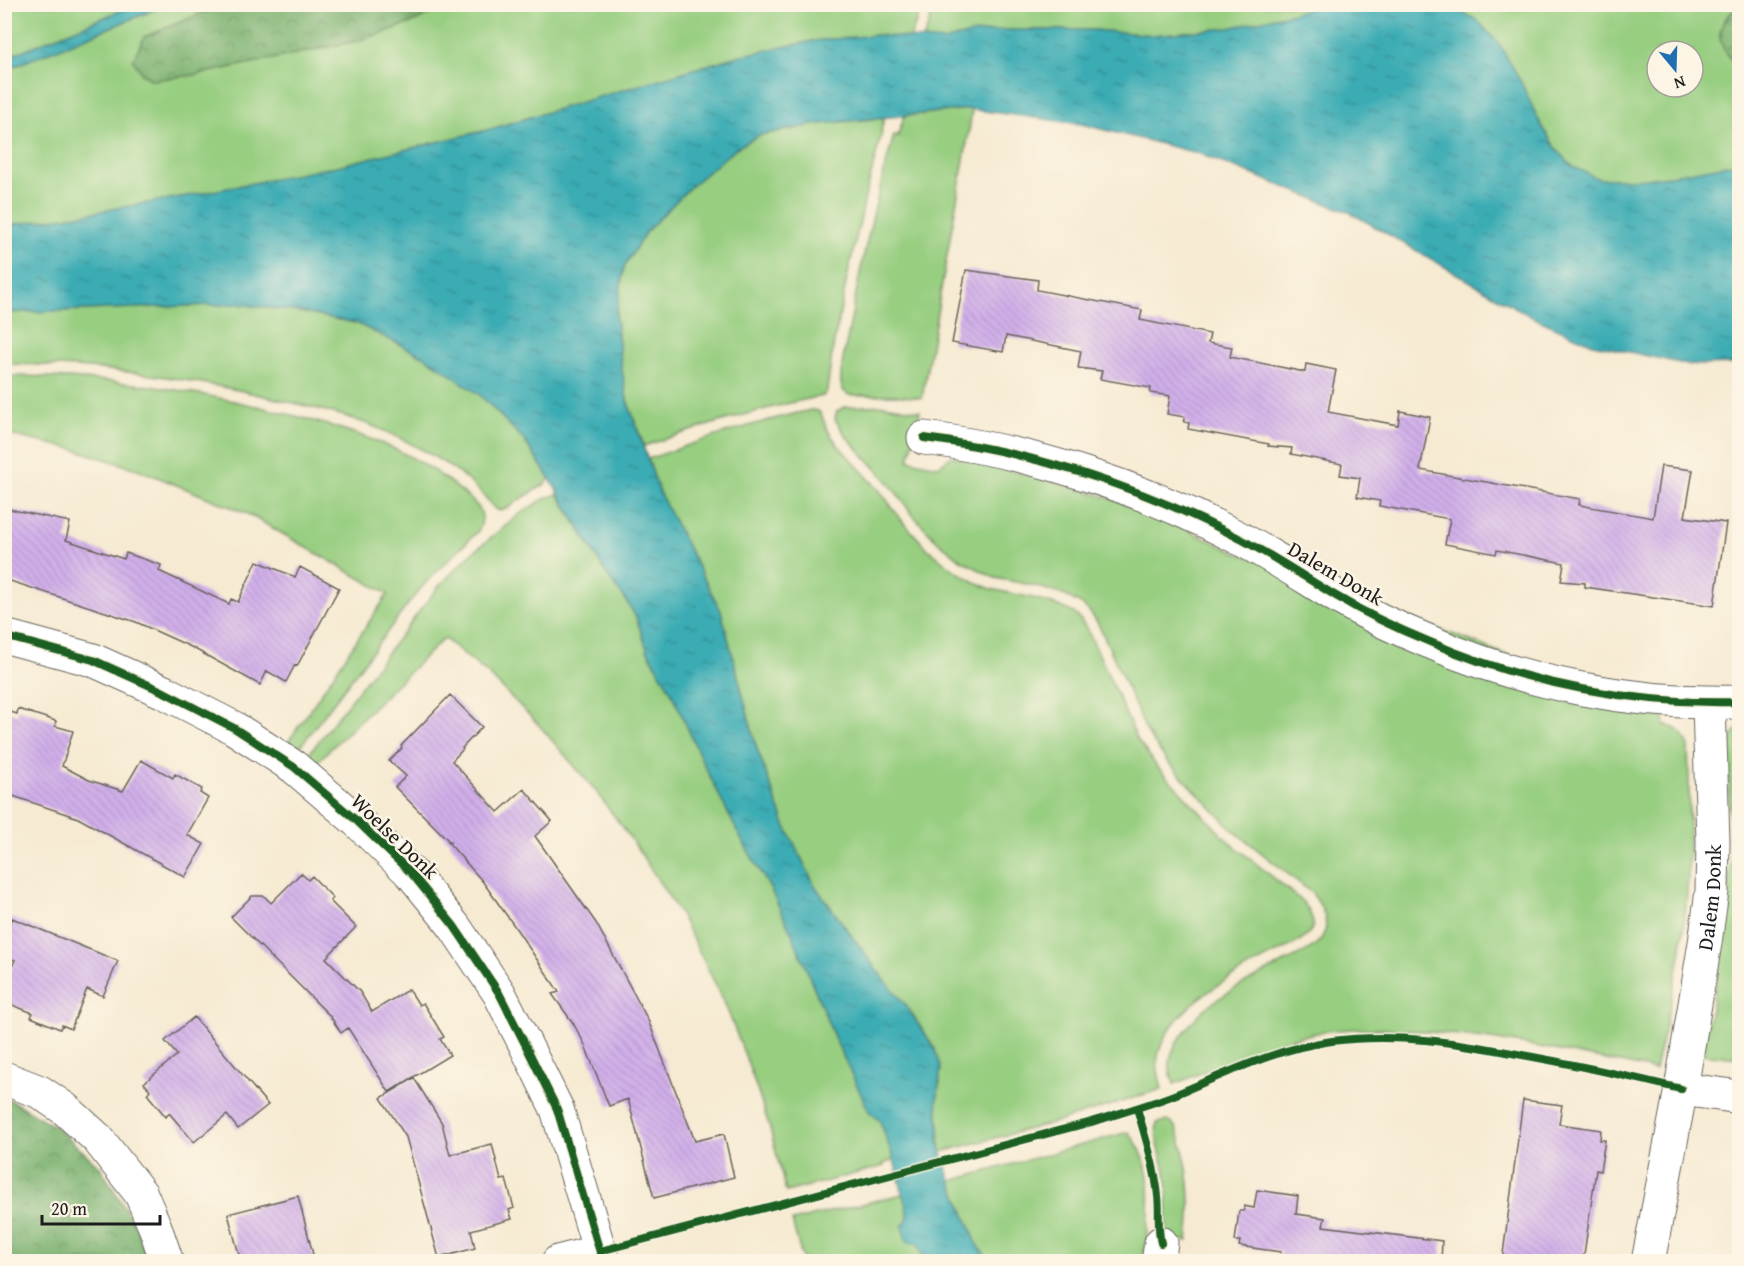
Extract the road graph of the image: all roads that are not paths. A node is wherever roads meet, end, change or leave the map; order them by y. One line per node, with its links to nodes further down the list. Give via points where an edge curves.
1 (924, 438): 3 (street, Dalem Donk, via 1011,453 1071,470 1180,510 1235,535 1384,622 1482,662 1527,676 1619,695)
2 (4, 636): 7 (street, Woelse Donk, via 93,660 234,728 294,766 412,874 454,926 499,993 525,1044 557,1109)
3 (1724, 703): 5 (street, Dalem Donk, via 1712,891)
4 (4, 1078): 8 (street, via 40,1092 98,1139 141,1194)
5 (1681, 1089): 6 (street); 10 (street, Dalem Donk)
6 (1740, 1097)
7 (602, 1256): 9 (street, Woelse Donk)
8 (167, 1262)
9 (558, 1262)
10 (1648, 1262)

